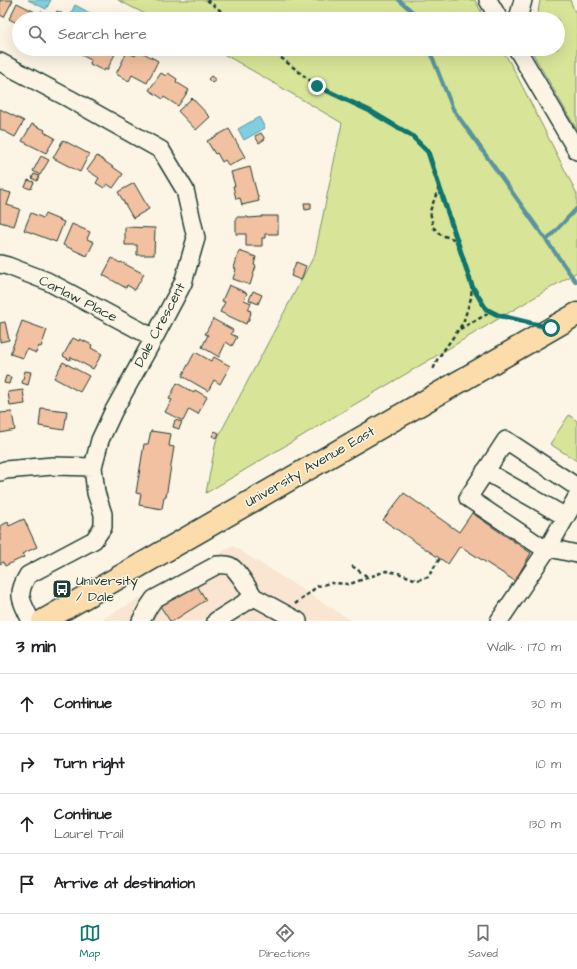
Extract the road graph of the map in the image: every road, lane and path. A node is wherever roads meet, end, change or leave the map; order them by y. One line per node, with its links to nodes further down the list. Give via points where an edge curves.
1 (207, 0): 4 (path)
2 (488, 0): 5 (street)
3 (523, 0): 6 (street)
4 (222, 12)
5 (495, 12)
6 (520, 12)
7 (279, 56): 11 (path, via 317,86 370,111 412,136 428,152)
8 (521, 56): 10 (street)
9 (0, 62): 19 (street, Dale Crescent, via 161,150 185,190 196,238 183,282)
10 (577, 151)
11 (440, 187): 12 (path); 12 (path, via 430,211 433,227 441,235)
12 (457, 240): 14 (path)
13 (0, 264): 19 (street, Carlaw Place, via 47,281)
14 (472, 286): 15 (path, via 486,309); 18 (path, via 463,323)
15 (491, 312): 17 (path); 18 (path)
16 (577, 314): 17 (main road, University Avenue East)
17 (551, 328): 35 (main road, University Avenue East)
18 (458, 329): 20 (path)
19 (154, 338): 21 (street, Dale Crescent, via 112,412 100,440)
20 (433, 370)
21 (93, 467): 23 (street, via 53,466); 34 (street, Dale Crescent, via 96,493 103,514 103,527 94,540 28,575 22,585 20,596)
22 (485, 471): 24 (street, via 506,440); 26 (street); 27 (street, via 468,498 540,546)
23 (0, 472)
24 (577, 487)
25 (577, 497): 26 (street)
26 (566, 517): 27 (street)
27 (548, 548): 28 (street); 38 (street)
28 (577, 554)
29 (440, 558): 31 (path, via 428,577 417,580 386,571)
30 (352, 566): 31 (path)
31 (368, 577): 33 (path, via 350,584 330,583 318,586)
32 (254, 597): 33 (street); 36 (street, via 231,566 217,565 154,599); 37 (street)
33 (291, 617)
34 (31, 621)
35 (43, 621)
36 (141, 621)
37 (216, 621)
38 (499, 621)

